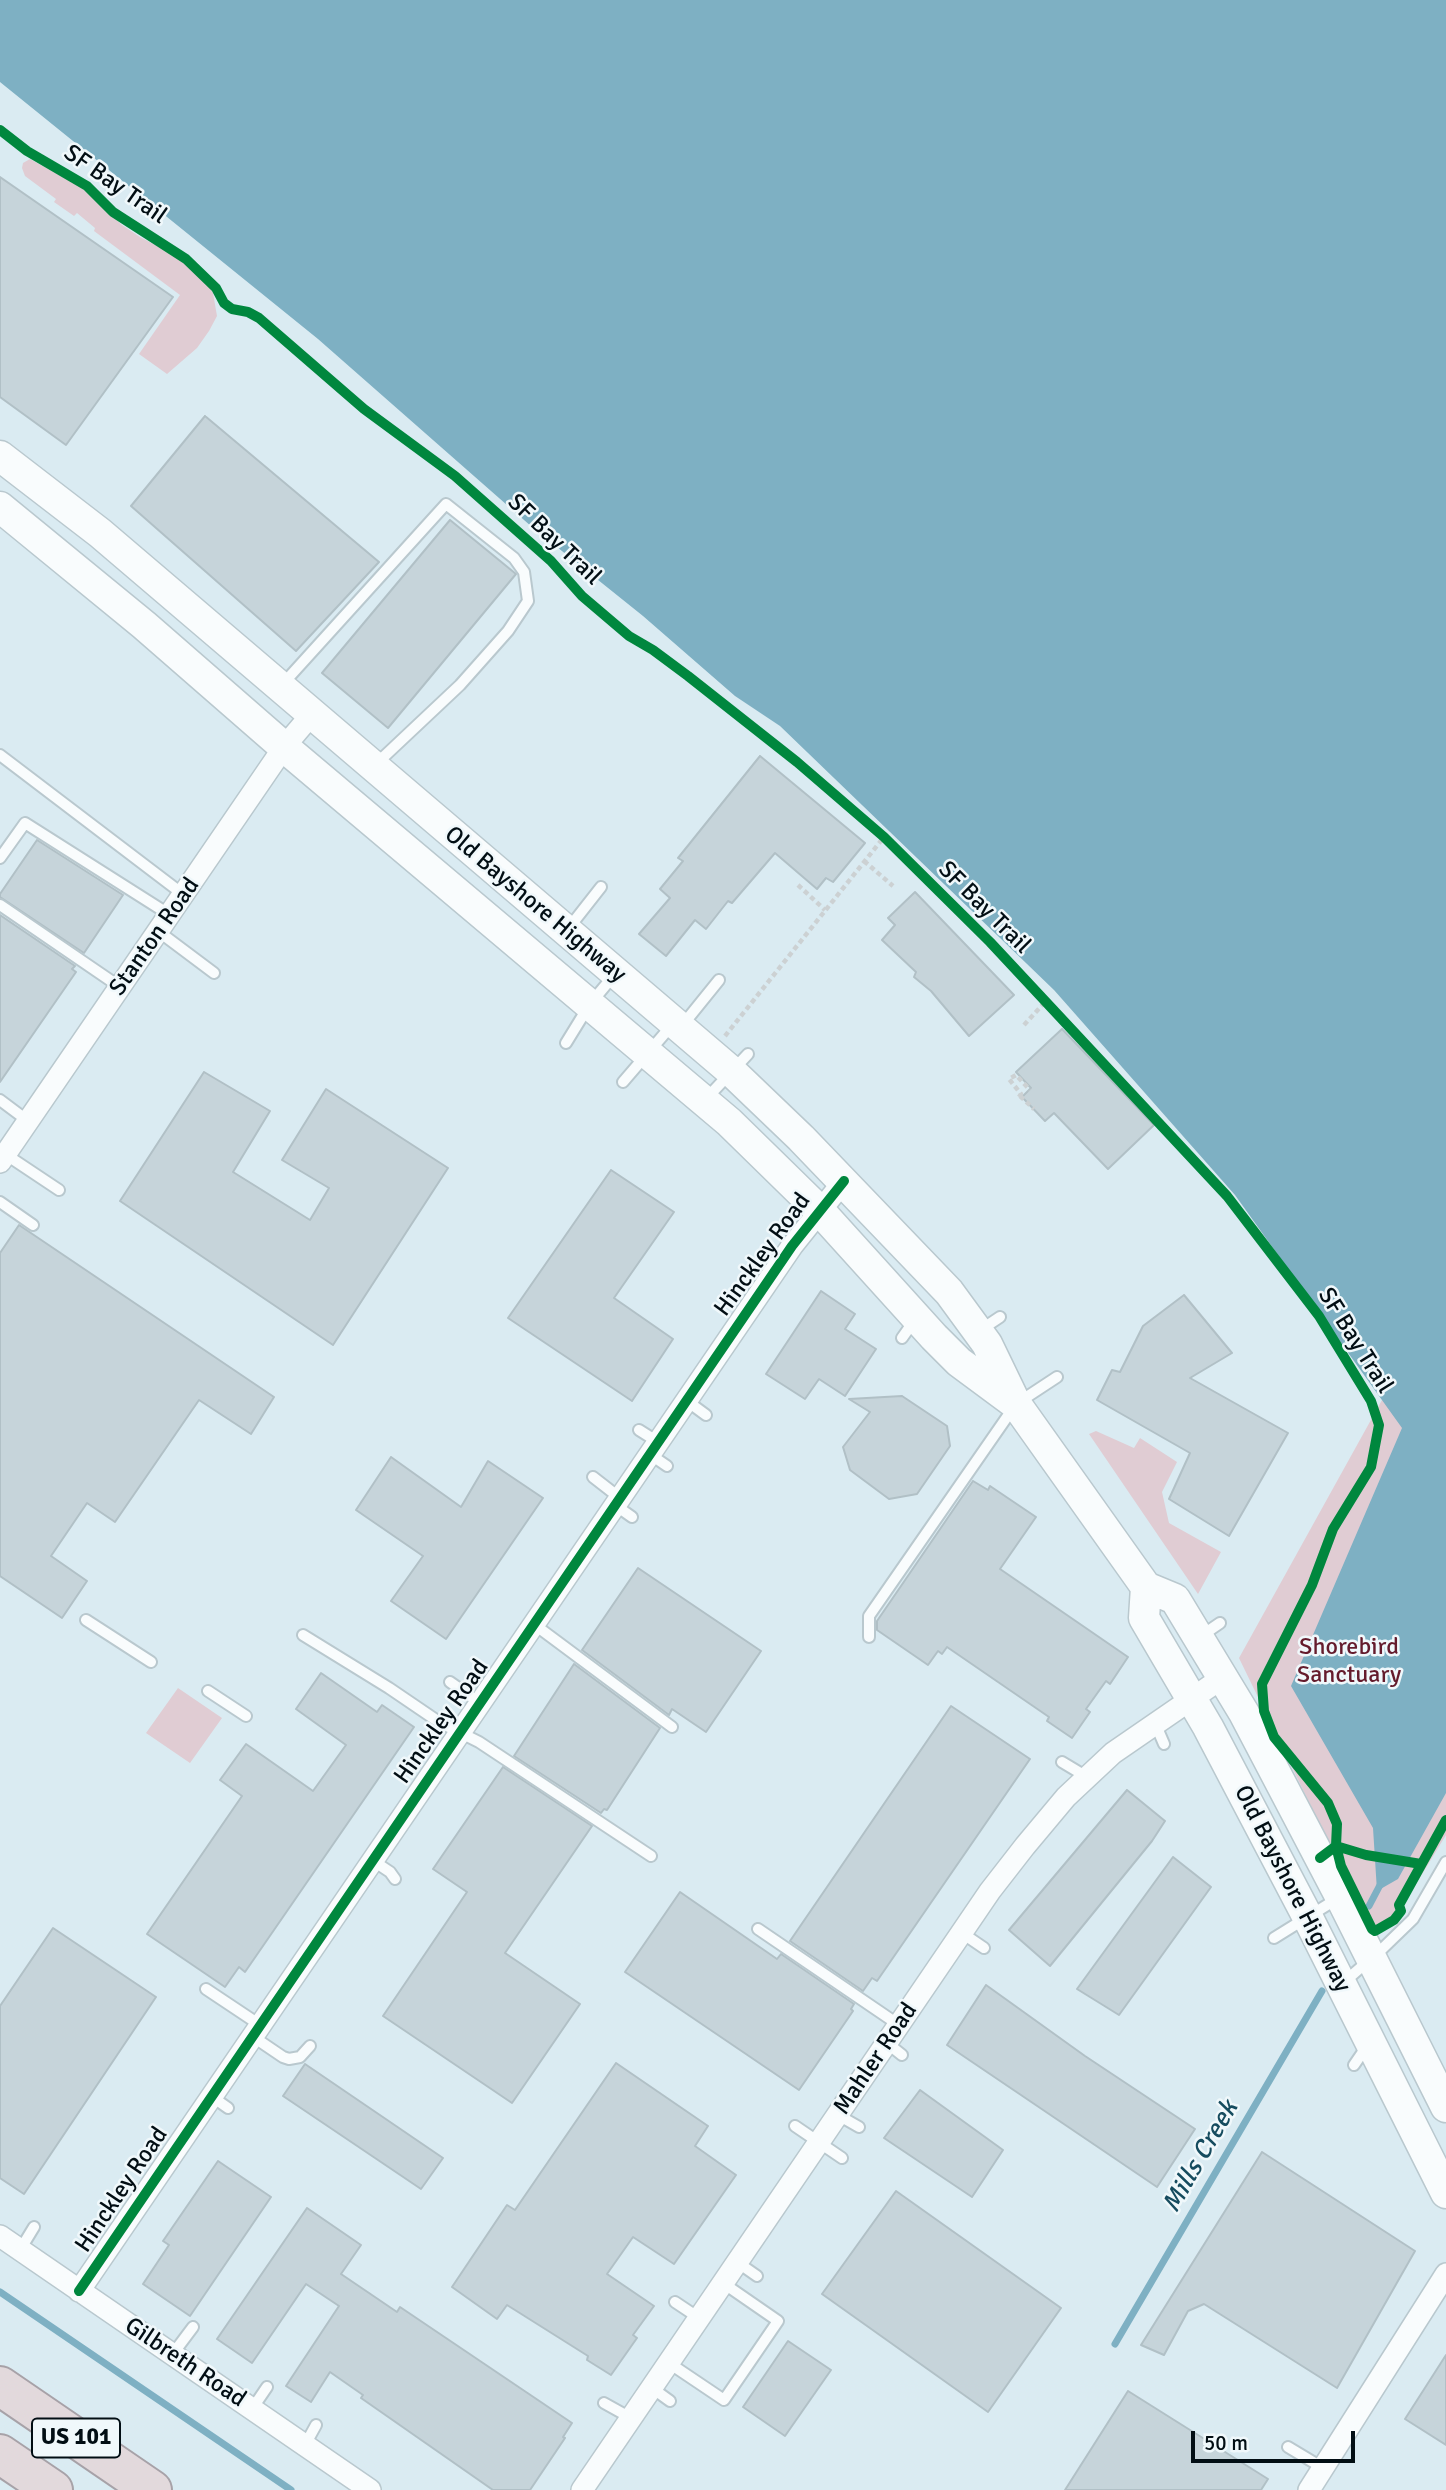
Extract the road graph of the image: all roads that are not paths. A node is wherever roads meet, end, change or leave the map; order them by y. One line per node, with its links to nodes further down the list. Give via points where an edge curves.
1 (0, 456): 3 (main road, Old Bayshore Highway, via 100,533)
2 (0, 508): 5 (main road, Old Bayshore Highway)
3 (280, 687): 4 (main road, Old Bayshore Highway); 7 (lane, via 446,504 514,558 524,572 528,601 508,631 460,685)
4 (312, 714): 5 (street, Stanton Road); 7 (main road, Old Bayshore Highway)
5 (284, 747): 10 (street, Stanton Road); 18 (main road, Old Bayshore Highway)
6 (0, 755): 10 (lane)
7 (373, 766): 13 (main road, Old Bayshore Highway)
8 (0, 858): 12 (lane, via 25,823)
9 (601, 887): 13 (lane)
10 (185, 895): 12 (street, Stanton Road)
11 (0, 905): 17 (lane)
12 (164, 923): 15 (lane); 17 (street, Stanton Road)
13 (567, 931): 14 (main road, Old Bayshore Highway)
14 (616, 972): 18 (lane); 19 (main road, Old Bayshore Highway)
15 (214, 973)
16 (719, 980): 19 (lane)
17 (120, 987): 26 (street, Stanton Road)
18 (590, 1003): 20 (lane); 21 (main road, Old Bayshore Highway)
19 (677, 1025): 21 (lane); 22 (main road, Old Bayshore Highway)
20 (566, 1043)
21 (647, 1052): 23 (lane); 25 (main road, Old Bayshore Highway)
22 (730, 1059): 25 (lane); 28 (main road, Old Bayshore Highway, via 792,1120)
23 (623, 1082)
24 (0, 1100): 26 (lane)
25 (704, 1101): 31 (main road, Old Bayshore Highway)
26 (29, 1121): 27 (street, Stanton Road)
27 (3, 1158): 29 (lane)
28 (844, 1181): 31 (street, Hinckley Road); 35 (main road, Old Bayshore Highway, via 989,1324 987,1344)
29 (59, 1190)
30 (0, 1202): 32 (lane)
31 (820, 1211): 34 (street, Hinckley Road); 35 (main road, Old Bayshore Highway, via 909,1328)
32 (33, 1225)
33 (1057, 1377): 35 (lane)
34 (687, 1401): 36 (lane); 38 (street, Hinckley Road)
35 (1016, 1404): 41 (main road, Old Bayshore Highway); 45 (lane, via 869,1616)
36 (706, 1415)
37 (639, 1430): 38 (lane)
38 (659, 1454): 40 (street, Hinckley Road)
39 (593, 1477): 40 (lane)
40 (623, 1507): 43 (street, Hinckley Road)
41 (1146, 1587): 47 (main road, Old Bayshore Highway, via 1175,1599 1209,1630); 50 (main road, Old Bayshore Highway, via 1144,1618)
42 (86, 1620): 46 (lane)
43 (535, 1625): 51 (street, Hinckley Road); 54 (lane)
44 (303, 1635): 55 (lane)
45 (869, 1637)
46 (150, 1662)
47 (1222, 1678): 50 (street, Mahler Road); 63 (main road, Old Bayshore Highway)
48 (450, 1682): 51 (lane)
49 (208, 1691): 52 (lane)
50 (1191, 1699): 53 (street, Mahler Road); 64 (main road, Old Bayshore Highway)
51 (480, 1703): 55 (street, Hinckley Road)
52 (246, 1716)
53 (1155, 1723): 56 (lane); 58 (street, Mahler Road)
54 (673, 1727)
55 (458, 1733): 59 (lane, via 479,1742); 60 (street, Hinckley Road)
56 (1164, 1745)
57 (1062, 1762): 58 (lane)
58 (1087, 1777): 66 (street, Mahler Road, via 1025,1846)
59 (651, 1856)
60 (372, 1860): 62 (lane); 73 (street, Hinckley Road)
61 (1446, 1862): 69 (lane, via 1413,1919)
62 (395, 1879)
63 (1340, 1896): 64 (lane); 69 (main road, Old Bayshore Highway)
64 (1308, 1918): 67 (lane); 70 (main road, Old Bayshore Highway)
65 (758, 1928): 72 (lane)
66 (962, 1933): 68 (lane); 72 (street, Mahler Road)
67 (1274, 1938)
68 (984, 1948)
69 (1371, 1958): 70 (lane); 77 (main road, Old Bayshore Highway)
70 (1341, 1985): 74 (main road, Old Bayshore Highway)
71 (206, 1989): 73 (lane)
72 (899, 2025): 78 (street, Mahler Road, via 894,2049)
73 (256, 2031): 75 (lane, via 289,2059 300,2057); 91 (street, Hinckley Road, via 219,2102)
74 (1370, 2040): 76 (lane); 83 (main road, Old Bayshore Highway)
75 (310, 2046)
76 (1354, 2065)
77 (1446, 2107)
78 (838, 2115): 80 (lane); 81 (street, Mahler Road)
79 (795, 2126): 81 (lane)
80 (859, 2127)
81 (819, 2143): 82 (lane); 87 (street, Mahler Road)
82 (842, 2158)
83 (1442, 2175)
84 (34, 2227): 86 (lane)
85 (0, 2236): 86 (street, Gilbreth Road)
86 (20, 2250): 91 (street, Gilbreth Road)
87 (737, 2262): 89 (lane); 90 (street, Mahler Road)
88 (1446, 2274): 108 (street)
89 (757, 2276)
90 (723, 2283): 93 (street, Mahler Road); 96 (lane, via 778,2321 724,2400)
91 (79, 2291): 95 (street, Gilbreth Road)
92 (675, 2302): 93 (lane)
93 (699, 2319): 96 (street, Mahler Road)
94 (193, 2327): 95 (lane)
95 (172, 2355): 102 (street, Gilbreth Road)
96 (669, 2362): 99 (street, Mahler Road)
97 (0, 2386): 110 (highway, US 101)
98 (267, 2387): 102 (lane)
99 (652, 2388): 100 (lane); 103 (street, Mahler Road)
100 (670, 2401)
101 (604, 2403): 103 (lane)
102 (252, 2409): 105 (street, Gilbreth Road)
103 (631, 2418): 112 (street, Mahler Road)
104 (316, 2425): 105 (lane)
105 (304, 2445): 111 (street, Gilbreth Road)
106 (1289, 2447): 108 (lane)
107 (0, 2454): 109 (highway, US 101)
108 (1323, 2468): 113 (street)
109 (53, 2490)
110 (152, 2490)
111 (370, 2490)
112 (582, 2490)
113 (1309, 2490)

